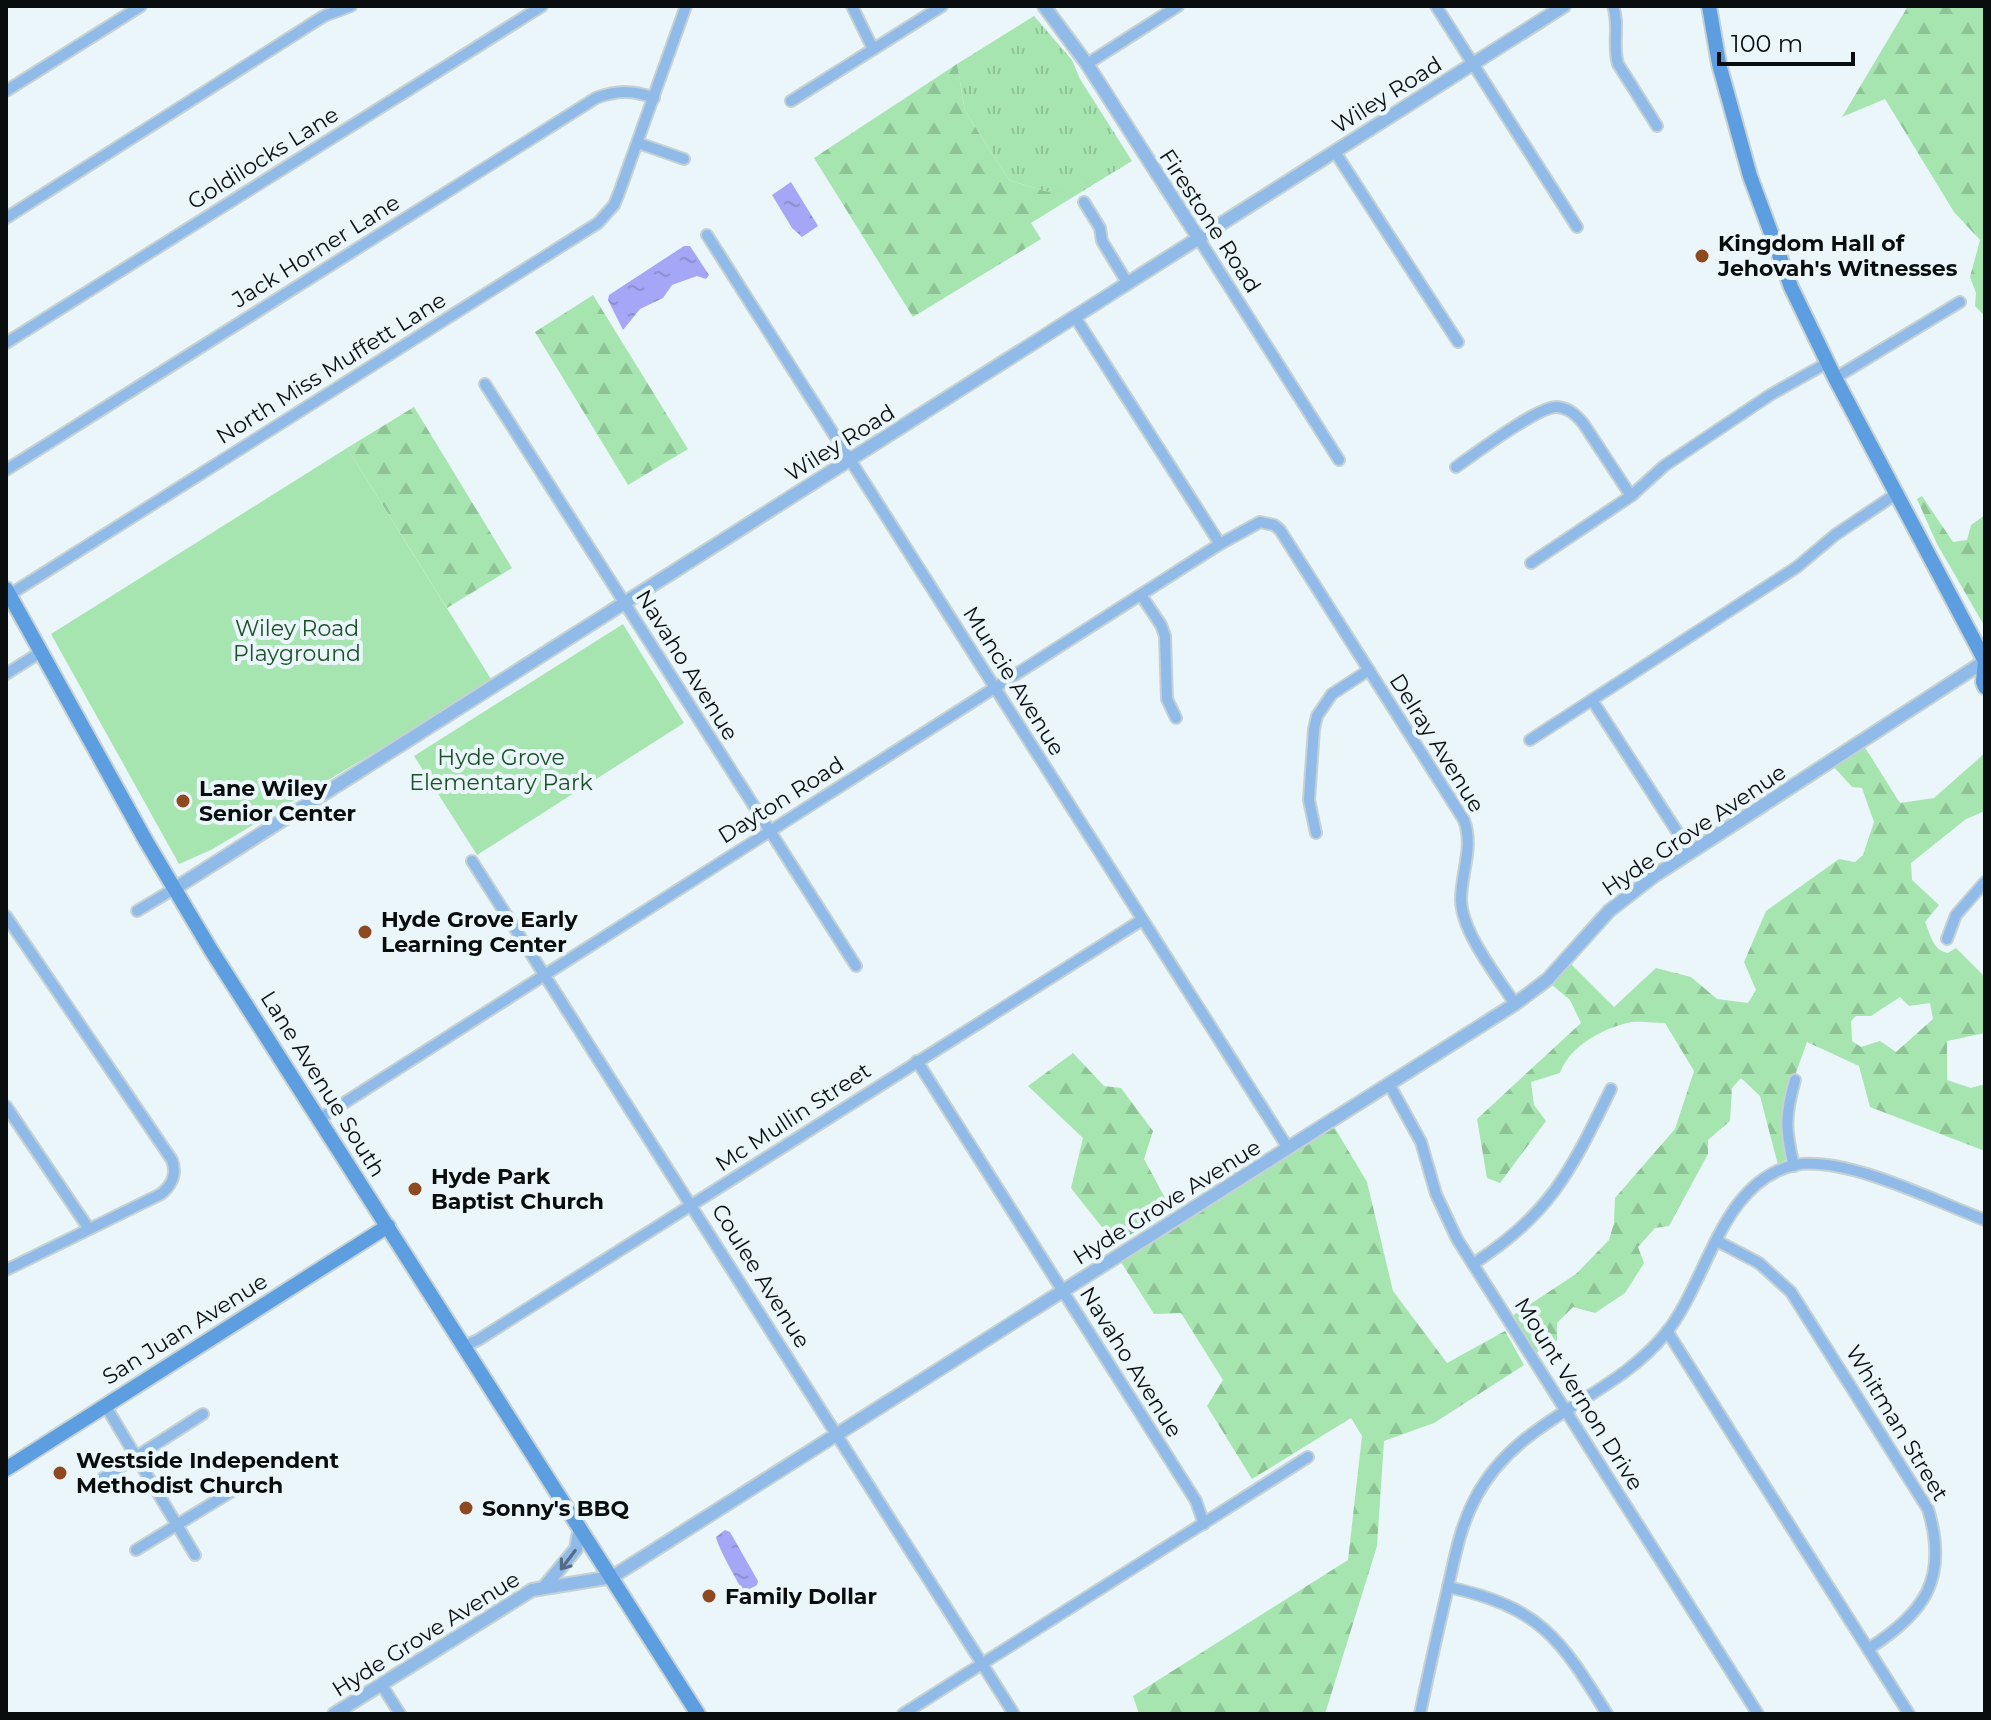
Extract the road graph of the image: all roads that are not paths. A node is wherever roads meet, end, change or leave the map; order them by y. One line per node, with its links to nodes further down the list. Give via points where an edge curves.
1 (141, 6): 18 (street)
2 (314, 6): 14 (street)
3 (351, 6): 14 (street)
4 (542, 6): 34 (street, Goldilocks Lane)
5 (686, 6): 19 (street, North Miss Muffett Lane)
6 (852, 6): 15 (street)
7 (942, 6): 15 (street)
8 (1044, 6): 16 (street, Firestone Road)
9 (1178, 6): 16 (street)
10 (1436, 6): 17 (street)
11 (1564, 6): 17 (street, Wiley Road)
12 (1613, 6): 21 (street, via 1618,64)
13 (1709, 6): 35 (main road, via 1750,176 1791,287)
14 (324, 16): 26 (street)
15 (873, 49): 20 (street)
16 (1087, 64): 29 (street, Firestone Road)
17 (1473, 64): 23 (street, Wiley Road); 27 (street)
18 (6, 91)
19 (654, 98): 22 (street, North Miss Muffett Lane); 41 (street, Jack Horner Lane, via 622,91 596,98)
20 (791, 101)
21 (1657, 126)
22 (638, 143): 24 (street); 47 (street, North Miss Muffett Lane, via 614,205 598,223)
23 (1335, 152): 29 (street, Wiley Road); 33 (street)
24 (684, 159)
25 (1084, 202): 30 (street)
26 (6, 218)
27 (1577, 227)
28 (707, 235): 38 (street, Muncie Avenue)
29 (1199, 239): 30 (street, Wiley Road); 39 (street, Firestone Road)
30 (1128, 284): 32 (street, Wiley Road)
31 (1960, 302): 36 (street)
32 (1075, 317): 38 (street, Wiley Road); 45 (street)
33 (1458, 342)
34 (6, 343)
35 (1827, 363): 36 (main road); 43 (street, via 1664,466)
36 (1835, 378): 42 (main road)
37 (485, 384): 49 (street, Navaho Avenue)
38 (850, 460): 49 (street, Wiley Road); 55 (street, Muncie Avenue)
39 (1339, 460)
40 (1456, 467): 43 (street, via 1540,411 1558,407 1583,423)
41 (6, 470)
42 (1896, 494): 51 (main road); 56 (street, via 1797,567)
43 (1631, 496): 46 (street)
44 (1267, 523): 45 (street, Dayton Road); 52 (street, Delray Avenue, via 1280,530)
45 (1220, 544): 48 (street, Dayton Road)
46 (1531, 563)
47 (8, 592): 50 (main road, Lane Avenue South)
48 (1141, 595): 55 (street, Dayton Road); 57 (street, via 1165,636 1167,699)
49 (625, 604): 59 (street, Navaho Avenue); 64 (street, Wiley Road)
50 (41, 652): 53 (street); 64 (main road, Lane Avenue South)
51 (1985, 661): 54 (main road); 61 (street, Hyde Grove Avenue)
52 (1369, 670): 60 (street, via 1332,694 1317,716 1309,800); 72 (street, Delray Avenue, via 1464,820 1469,840 1461,899 1466,922)
53 (6, 674)
54 (1985, 687)
55 (995, 688): 59 (street, Dayton Road); 68 (street, Muncie Avenue)
56 (1592, 700): 58 (street); 61 (street)
57 (1176, 718)
58 (1530, 740)
59 (769, 832): 70 (street, Navaho Avenue); 71 (street, Dayton Road)
60 (1316, 833)
61 (1691, 853): 72 (street, Hyde Grove Avenue, via 1609,911 1555,972)
62 (472, 861): 71 (street, Coulee Avenue)
63 (1985, 882): 65 (street)
64 (174, 889): 66 (street, Wiley Road); 78 (main road, Lane Avenue South)
65 (1980, 892): 69 (street, via 1956,915)
66 (137, 911)
67 (6, 916): 84 (street, via 172,1160 170,1187)
68 (1142, 920): 73 (street, Mc Mullin Street); 79 (street, Muncie Avenue)
69 (1947, 939)
70 (856, 966)
71 (545, 975): 78 (street, Dayton Road); 81 (street, Coulee Avenue)
72 (1515, 1004): 75 (street, Hyde Grove Avenue)
73 (917, 1061): 81 (street, Mc Mullin Street); 88 (street, Navaho Avenue)
74 (1795, 1080): 80 (street, via 1785,1131)
75 (1389, 1084): 79 (street, Hyde Grove Avenue); 86 (street, Mount Vernon Drive, via 1421,1142 1447,1220)
76 (1611, 1089): 86 (street, via 1551,1198 1514,1236)
77 (6, 1106): 84 (street)
78 (319, 1119): 83 (main road, Lane Avenue South)
79 (1288, 1148): 88 (street, Hyde Grove Avenue)
80 (1794, 1166): 82 (street, via 1844,1167); 85 (street, via 1764,1179 1741,1199)
81 (692, 1205): 90 (street, Mc Mullin Street); 94 (street, Coulee Avenue)
82 (1985, 1220)
83 (388, 1226): 90 (main road, Lane Avenue South); 91 (main road, San Juan Avenue)
84 (89, 1229): 87 (street)
85 (1717, 1241): 89 (street); 108 (street, Whitman Street, via 1759,1263 1791,1292 1928,1509 1935,1558 1927,1591 1906,1622)
86 (1473, 1264): 92 (street, Mount Vernon Drive)
87 (6, 1270)
88 (1063, 1291): 94 (street, Hyde Grove Avenue); 100 (street, Navaho Avenue, via 1196,1501)
89 (1667, 1331): 92 (street, via 1619,1376); 108 (street)
90 (464, 1346): 102 (main road, Lane Avenue South)
91 (105, 1405): 96 (street); 97 (main road, San Juan Avenue)
92 (1565, 1410): 107 (street, via 1519,1442 1487,1479 1461,1530); 118 (street, Mount Vernon Drive)
93 (203, 1414): 96 (street)
94 (837, 1434): 105 (street, Hyde Grove Avenue); 109 (street, Coulee Avenue)
95 (1308, 1457): 100 (street)
96 (136, 1458): 98 (street); 101 (street)
97 (6, 1469)
98 (103, 1478)
99 (242, 1485): 101 (street)
100 (1204, 1524): 109 (street)
101 (177, 1525): 103 (street); 104 (street)
102 (580, 1527): 105 (main road, Lane Avenue South); 106 (street, one-way to 106, via 576,1549)
103 (136, 1550)
104 (195, 1555)
105 (612, 1577): 106 (street, Hyde Grove Avenue); 113 (main road, Lane Avenue South)
106 (545, 1586): 110 (street, Hyde Grove Avenue)
107 (1448, 1587): 116 (street); 117 (street, via 1499,1601 1540,1625 1567,1651)
108 (1868, 1649): 119 (street)
109 (982, 1665): 114 (street); 115 (street, Coulee Avenue)
110 (381, 1684): 111 (street, Hyde Grove Avenue); 112 (street)
111 (334, 1714)
112 (400, 1714)
113 (698, 1714)
114 (903, 1714)
115 (1014, 1714)
116 (1420, 1714)
117 (1607, 1714)
118 (1758, 1714)
119 (1909, 1714)

